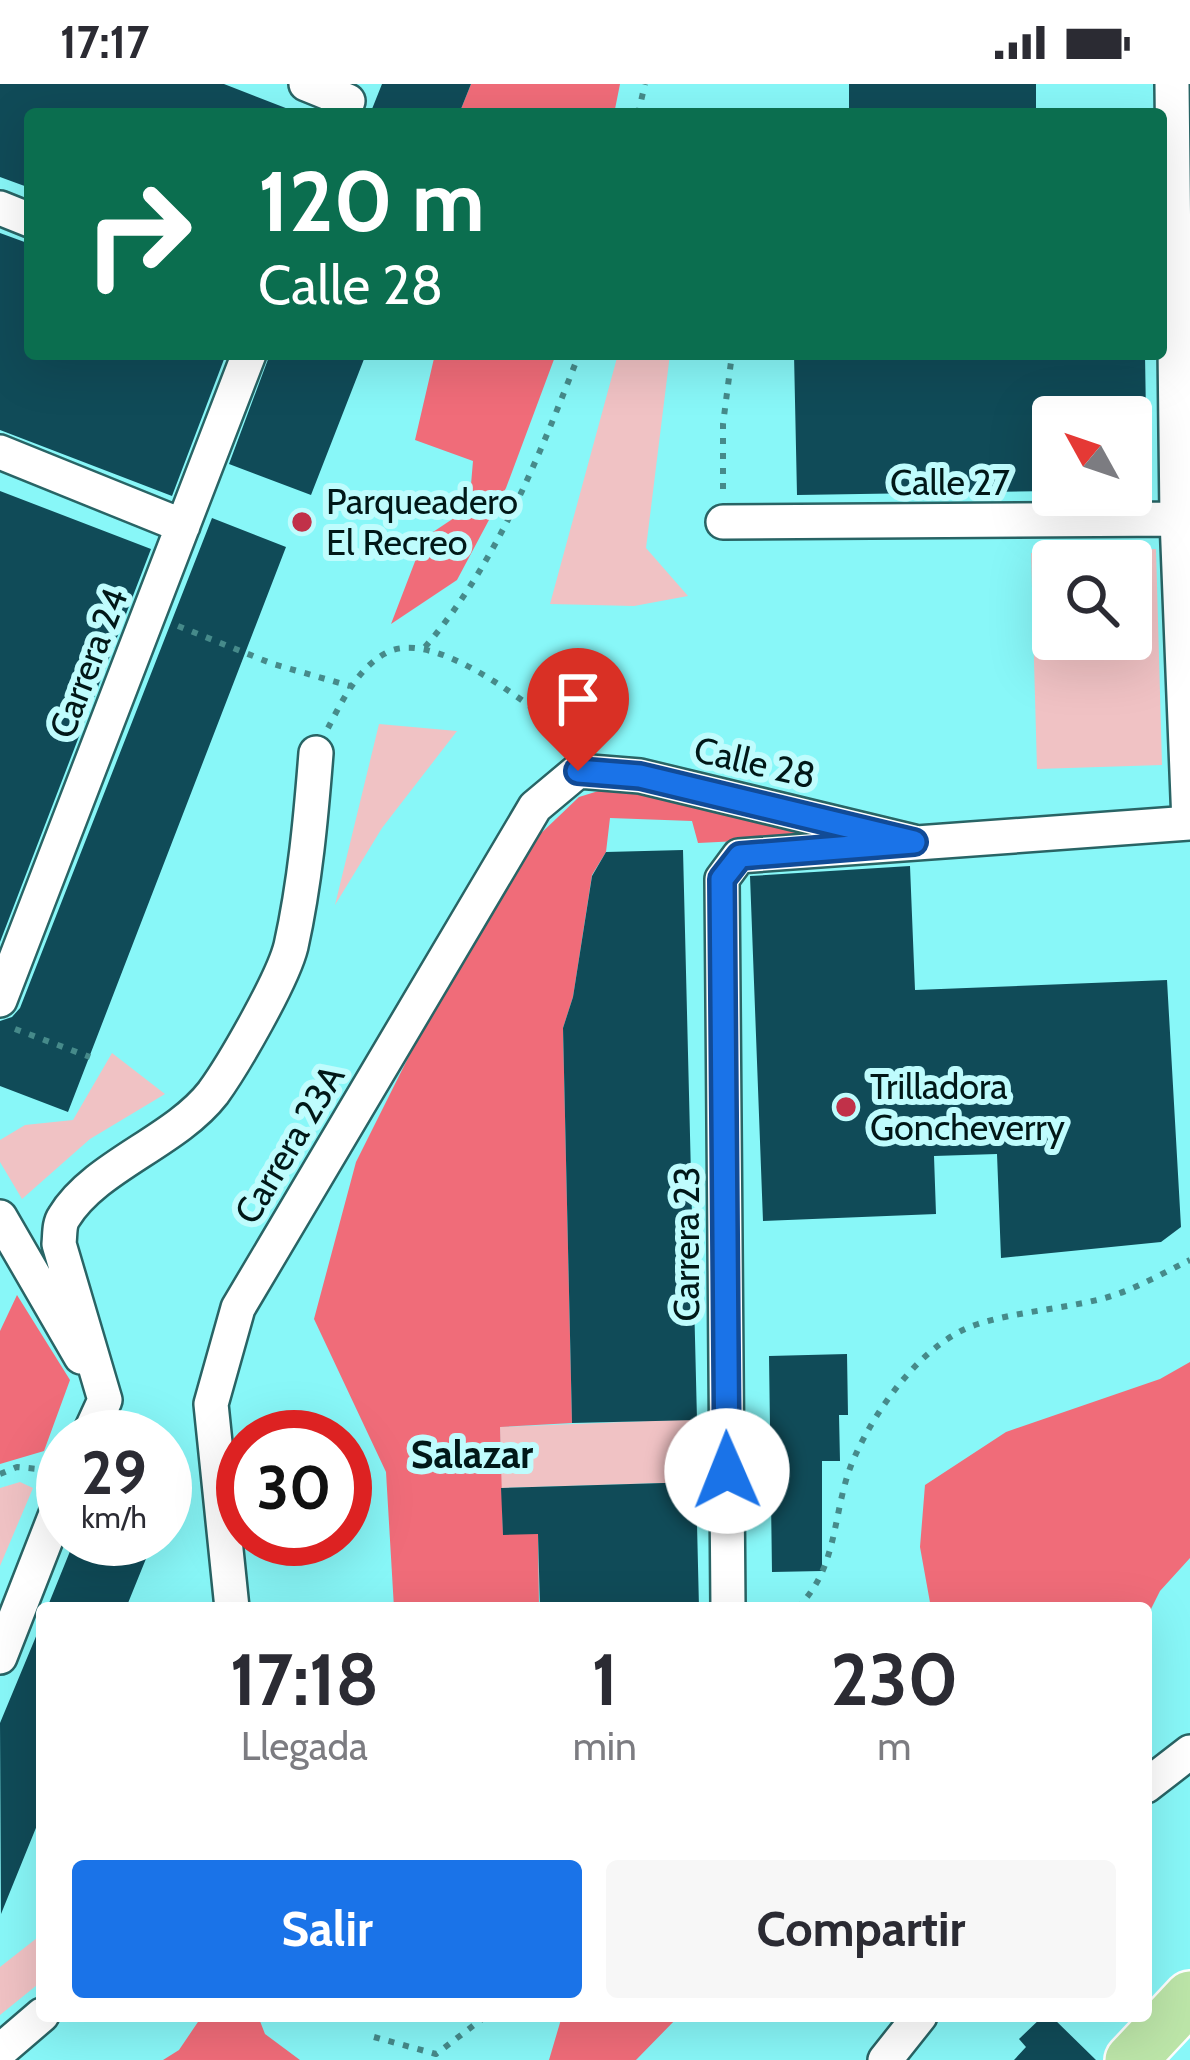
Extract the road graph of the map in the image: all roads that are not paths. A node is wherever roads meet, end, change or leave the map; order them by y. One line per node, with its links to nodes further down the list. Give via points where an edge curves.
1 (306, 84): 3 (street)
2 (1172, 84): 6 (street)
3 (348, 100)
4 (247, 360): 8 (street, Carrera 24)
5 (0, 452): 8 (street)
6 (1177, 519): 7 (street, Calle 27); 11 (street)
7 (723, 522)
8 (183, 526): 14 (street, Carrera 24)
9 (316, 753): 16 (street, via 290,951 247,1035 212,1095 91,1187 62,1220 59,1244)
10 (578, 771): 12 (street, Calle 28, via 640,776); 19 (street, Carrera 23A, via 535,807 238,1308 211,1404)
11 (1190, 823): 12 (street, Calle 28)
12 (914, 842): 13 (street, Calle 28, via 740,856)
13 (722, 879): 20 (street, Carrera 23)
14 (0, 1000)
15 (0, 1217): 16 (street)
16 (105, 1400): 17 (street)
17 (100, 1410)
18 (36, 1565): 21 (street)
19 (231, 1602)
20 (728, 1602)
21 (0, 1657)
22 (1190, 1752): 23 (street)
23 (1152, 1781)
24 (1190, 1997): 29 (main road)
25 (36, 2020): 27 (street)
26 (915, 2022): 28 (street)
27 (0, 2051)
28 (885, 2060)
29 (1131, 2060)

